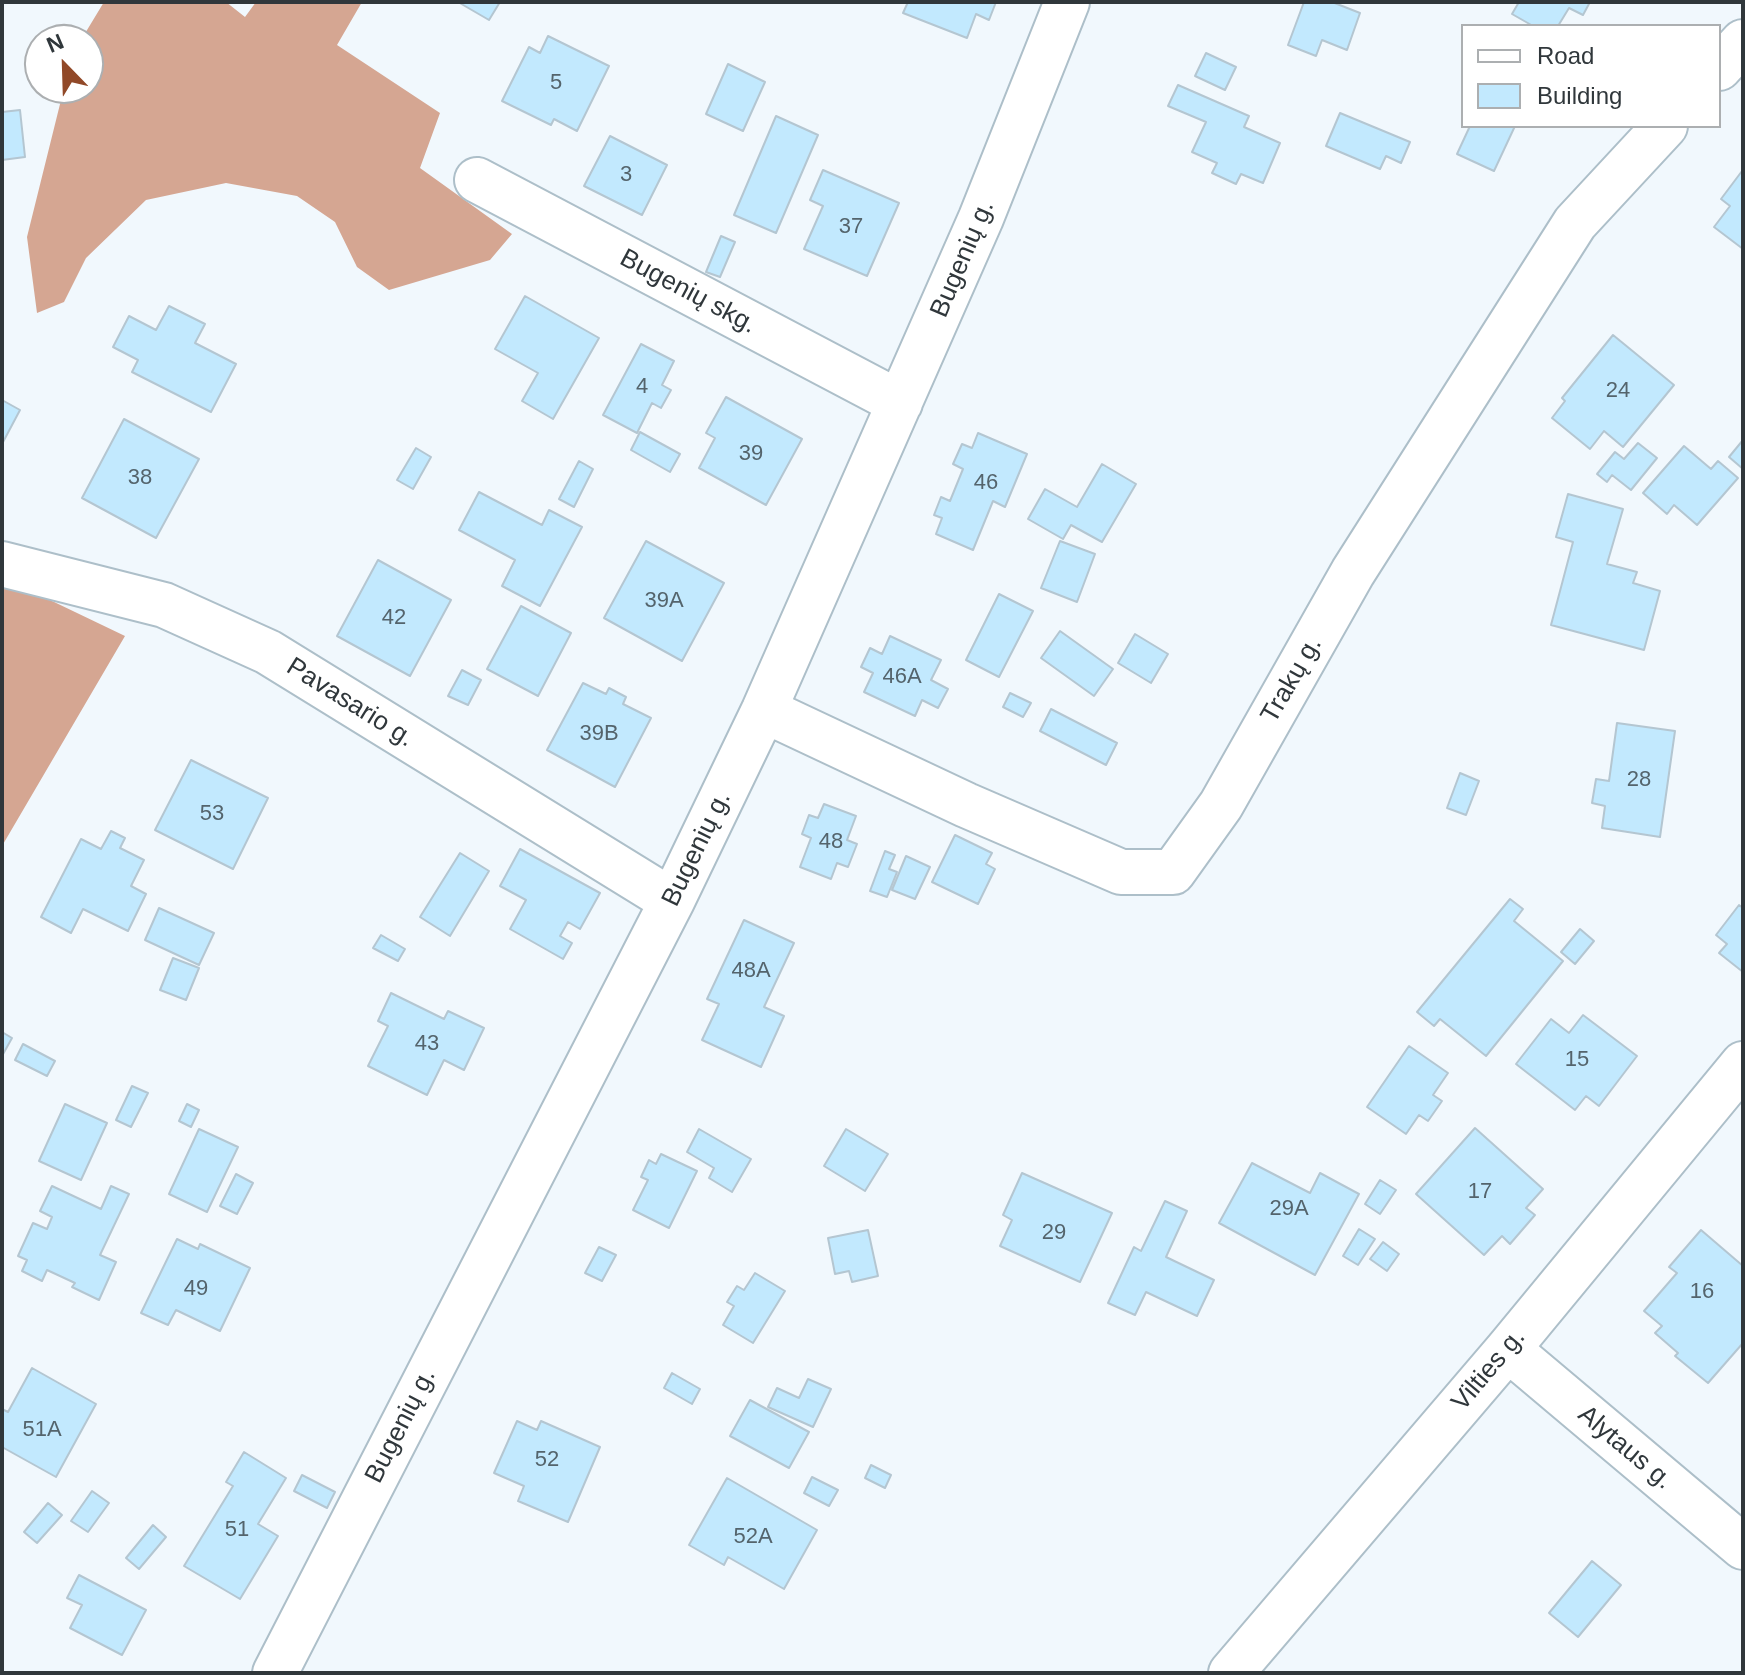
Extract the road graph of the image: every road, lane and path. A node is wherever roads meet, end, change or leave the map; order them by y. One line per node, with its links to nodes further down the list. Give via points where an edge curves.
1 (1067, 2): 6 (street, Bugenių g.)
2 (1743, 42): 3 (street)
3 (1721, 66)
4 (1663, 128): 8 (street, Trakų g., via 1575,223 1353,572 1221,805 1173,872 1121,872)
5 (477, 180): 6 (street, Bugenių skg.)
6 (900, 403): 8 (street, Bugenių g.)
7 (2, 564): 9 (street, Pavasario g., via 164,605 268,652)
8 (764, 710): 9 (street, Bugenių g.)
9 (672, 901): 13 (street, Bugenių g.)
10 (1743, 1064): 11 (street, Vilties g.)
11 (1508, 1349): 12 (street, Alytaus g.); 14 (street, Vilties g.)
12 (1743, 1547)
13 (275, 1673)
14 (1231, 1673)

